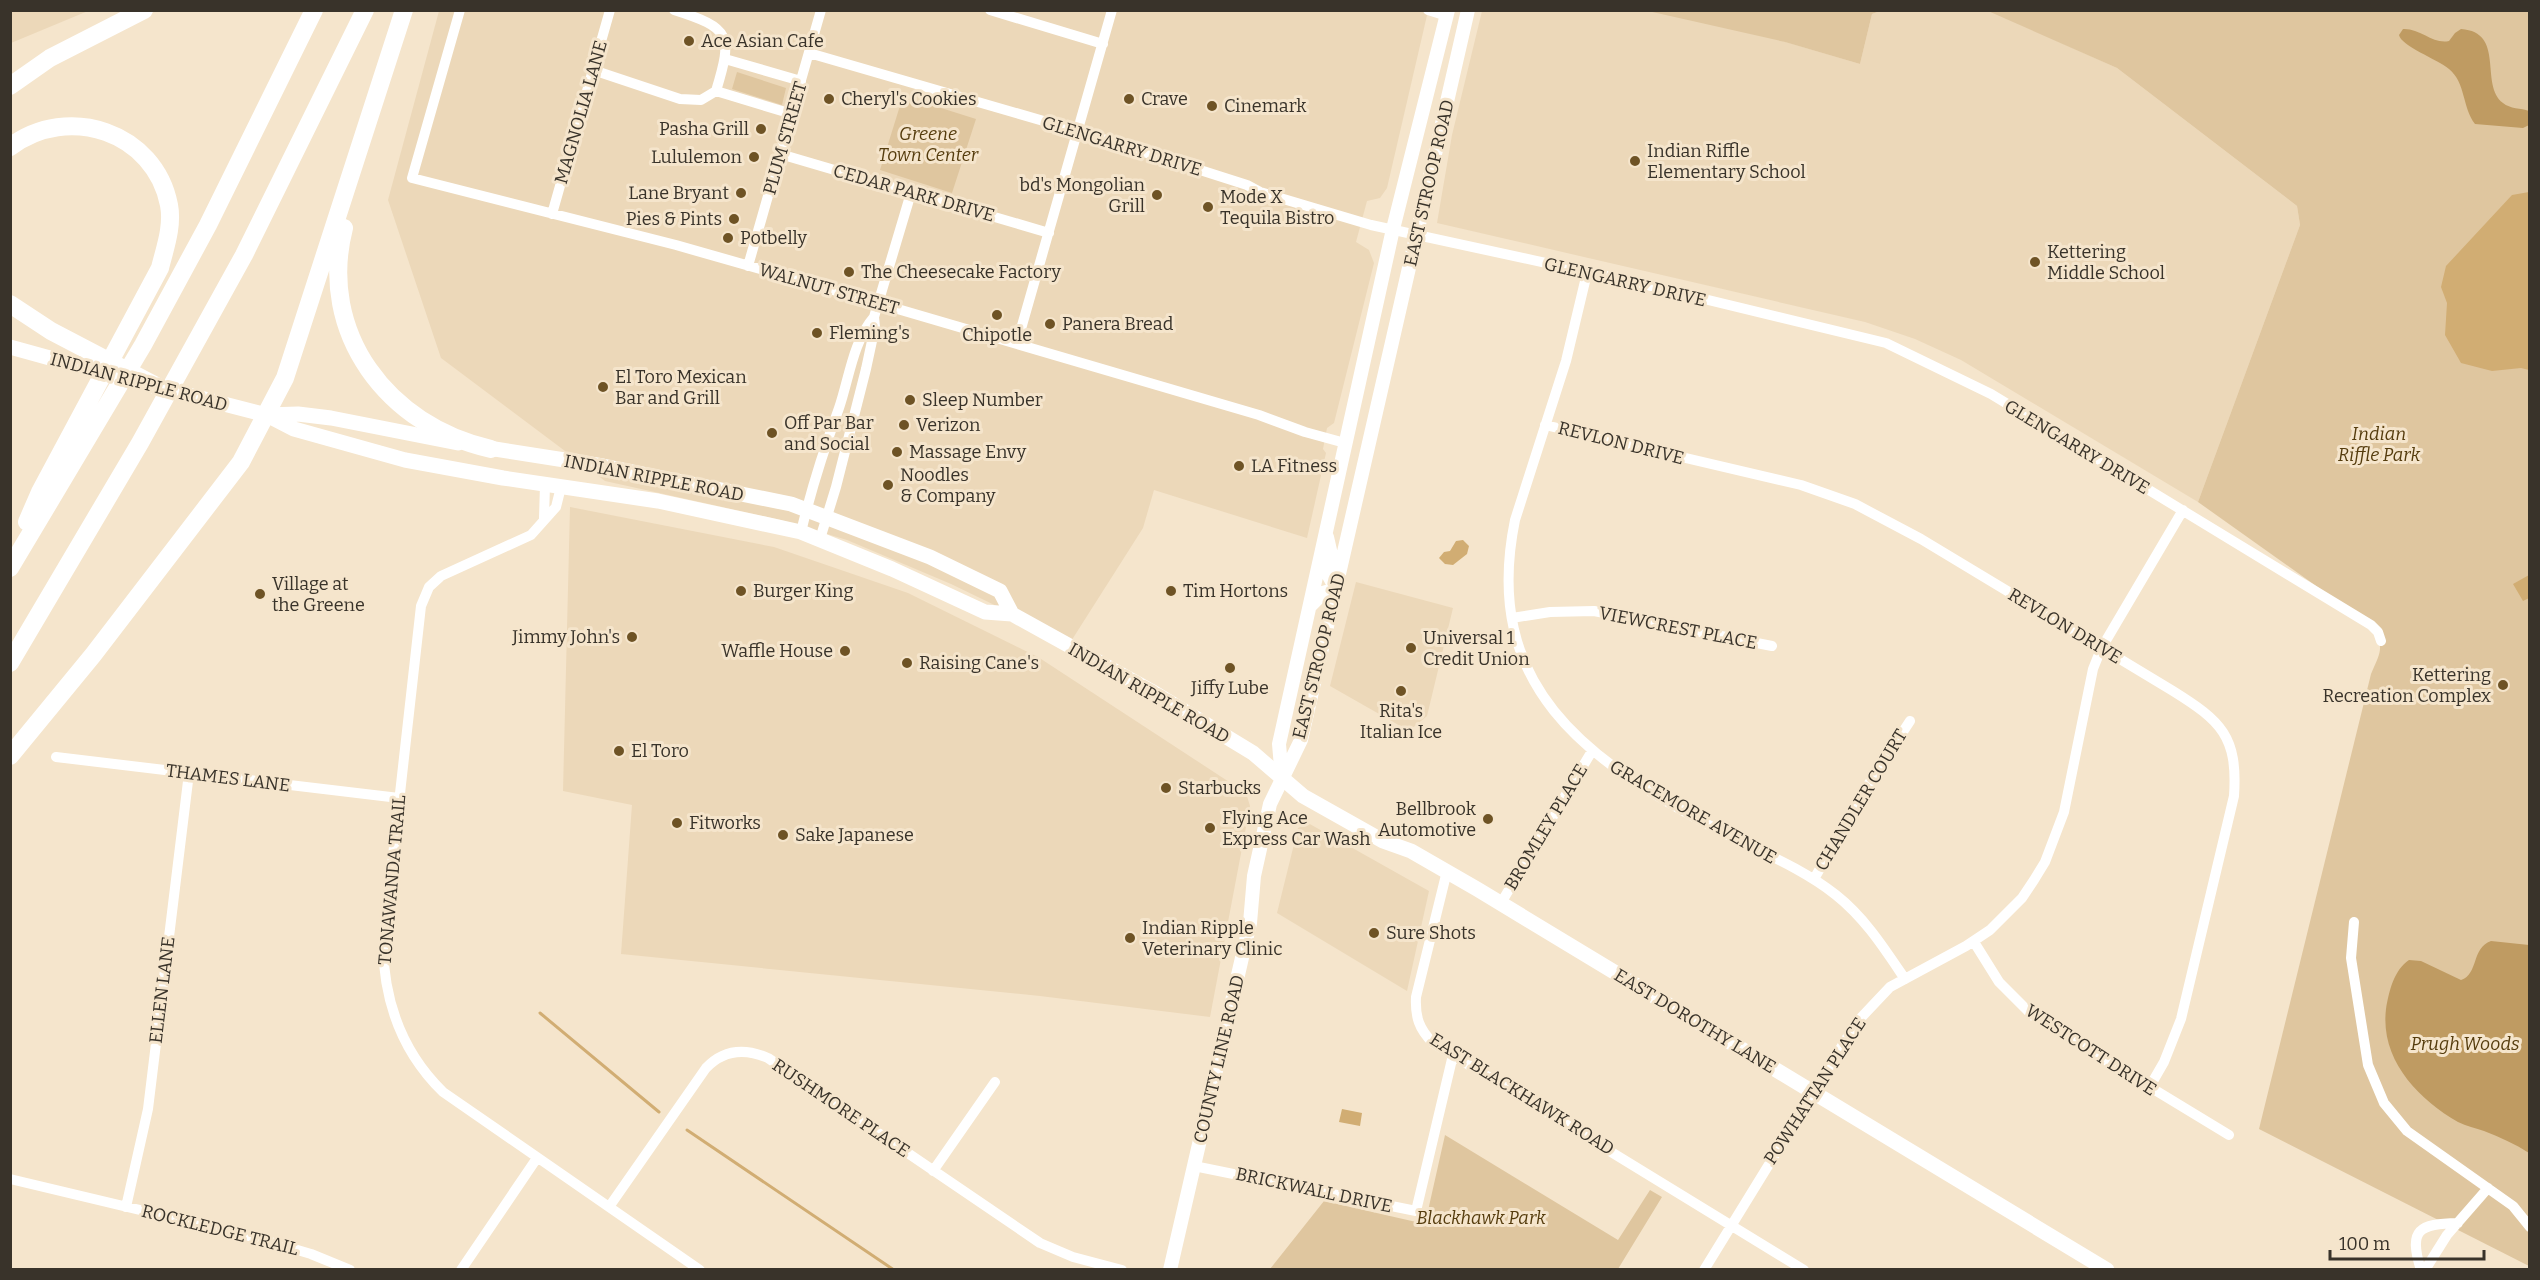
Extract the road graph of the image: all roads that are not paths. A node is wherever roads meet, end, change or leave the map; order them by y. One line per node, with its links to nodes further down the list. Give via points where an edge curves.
1 (144, 10): 19 (highway, via 50,58)
2 (314, 10): 55 (highway, via 203,235 143,345)
3 (365, 10): 63 (highway, via 238,265 140,444)
4 (404, 10): 21 (highway)
5 (460, 10): 27 (street, WALNUT STREET, via 412,178)
6 (610, 10): 17 (street, MAGNOLIA LANE)
7 (674, 10): 16 (street, via 706,20 723,33)
8 (821, 10): 15 (street, PLUM STREET)
9 (990, 10): 14 (street)
10 (1112, 10): 14 (street)
11 (1428, 10): 13 (street)
12 (1468, 10): 30 (main road, EAST STROOP ROAD)
13 (1447, 13): 28 (main road, EAST STROOP ROAD)
14 (1103, 44): 23 (street)
15 (809, 52): 18 (street, PLUM STREET); 23 (street, GLENGARRY DRIVE)
16 (725, 60): 18 (street); 20 (street)
17 (592, 70): 20 (street, via 680,99 701,100); 27 (street, MAGNOLIA LANE)
18 (801, 81): 22 (street, PLUM STREET)
19 (10, 86)
20 (716, 91): 22 (street)
21 (377, 99): 40 (highway, via 285,378); 43 (highway, via 339,254 339,295 347,328 368,369 405,407 447,433)
22 (792, 114): 25 (street, PLUM STREET)
23 (1078, 131): 28 (street, GLENGARRY DRIVE, via 1300,204); 29 (street)
24 (10, 147): 54 (highway, via 31,134 61,126 109,132 138,150 157,174 169,206 169,229 160,268 40,492)
25 (780, 154): 26 (street, CEDAR PARK DRIVE); 31 (street, PLUM STREET)
26 (911, 193): 29 (street, CEDAR PARK DRIVE); 33 (street)
27 (552, 214): 31 (street, WALNUT STREET)
28 (1393, 230): 30 (street, GLENGARRY DRIVE); 42 (main road, EAST STROOP ROAD)
29 (1048, 233): 36 (street)
30 (1417, 235): 32 (street, GLENGARRY DRIVE); 56 (main road, EAST STROOP ROAD)
31 (748, 266): 33 (street, WALNUT STREET)
32 (1587, 273): 41 (street, GRACEMORE AVENUE, via 1566,361); 48 (street, GLENGARRY DRIVE, via 1886,343 1991,394)
33 (879, 302): 35 (street); 36 (street, WALNUT STREET)
34 (10, 304): 38 (highway)
35 (874, 317): 47 (street, via 853,361); 49 (street, via 866,369)
36 (1017, 343): 42 (street, WALNUT STREET)
37 (10, 347): 38 (main road, INDIAN RIPPLE ROAD)
38 (98, 364): 39 (highway)
39 (160, 388): 40 (main road, INDIAN RIPPLE ROAD)
40 (267, 415): 43 (main road, INDIAN RIPPLE ROAD, via 331,418); 45 (main road, INDIAN RIPPLE ROAD, via 294,429 341,444 405,460); 66 (highway, via 241,462 179,545)
41 (1545, 425): 59 (street, GRACEMORE AVENUE, via 1510,541 1507,591); 62 (street, REVLON DRIVE, via 1801,485 1855,504 1921,539)
42 (1345, 443): 52 (main road, EAST STROOP ROAD)
43 (491, 449): 44 (main road, INDIAN RIPPLE ROAD)
44 (603, 466): 45 (main road, via 586,474 559,470); 47 (main road, INDIAN RIPPLE ROAD)
45 (545, 485): 46 (main road, INDIAN RIPPLE ROAD); 50 (street)
46 (561, 488): 50 (street, TONAWANDA TRAIL, via 556,507); 51 (main road, INDIAN RIPPLE ROAD, via 658,501)
47 (806, 510): 49 (main road, INDIAN RIPPLE ROAD); 51 (street)
48 (2183, 510): 60 (street, GLENGARRY DRIVE, via 2371,625); 62 (street, POWHATTAN PLACE)
49 (825, 517): 53 (street); 58 (main road, INDIAN RIPPLE ROAD, via 930,557 1000,591)
50 (544, 518): 70 (street, TONAWANDA TRAIL, via 531,535 441,576 424,595)
51 (801, 532): 53 (main road, INDIAN RIPPLE ROAD)
52 (1326, 532): 56 (main road, via 1332,559 1329,576); 57 (main road, EAST STROOP ROAD)
53 (820, 539): 58 (main road, INDIAN RIPPLE ROAD, via 985,612)
54 (10, 560)
55 (10, 568)
56 (1336, 590): 57 (main road, via 1323,593); 69 (main road, EAST STROOP ROAD, via 1301,740)
57 (1310, 606): 69 (main road, EAST STROOP ROAD, via 1279,744)
58 (1012, 614): 69 (main road, INDIAN RIPPLE ROAD, via 1151,691 1253,753)
59 (1512, 618): 61 (street, VIEWCREST PLACE, via 1594,611); 65 (street, GRACEMORE AVENUE, via 1539,692 1570,732)
60 (2381, 640)
61 (1772, 646)
62 (2101, 649): 75 (street, POWHATTAN PLACE, via 2093,669 2064,812 2049,853 2022,898); 79 (street, REVLON DRIVE, via 2206,712 2223,732 2234,759 2234,796 2181,1019)
63 (10, 663)
64 (1910, 721): 72 (street, CHANDLER COURT)
65 (1592, 751): 72 (street, GRACEMORE AVENUE, via 1714,828); 73 (street, BROMLEY PLACE)
66 (10, 756)
67 (56, 757): 68 (street, THAMES LANE)
68 (189, 772): 70 (street, THAMES LANE); 87 (street, ELLEN LANE, via 148,1109)
69 (1282, 778): 71 (main road, EAST DOROTHY LANE, via 1303,796); 83 (main road, COUNTY LINE ROAD, via 1270,804 1254,876 1250,923)
70 (399, 798): 82 (street, TONAWANDA TRAIL, via 383,945 392,1012 402,1036 431,1080 456,1103)
71 (1447, 871): 73 (main road, EAST DOROTHY LANE); 77 (street, EAST BLACKHAWK ROAD, via 1415,1011 1426,1036)
72 (1814, 879): 76 (street, GRACEMORE AVENUE, via 1865,923)
73 (1501, 903): 80 (main road, EAST DOROTHY LANE)
74 (2354, 922): 86 (street, via 2351,958 2368,1065 2379,1094 2408,1131)
75 (1974, 942): 76 (street, POWHATTAN PLACE); 79 (street, WESTCOTT DRIVE, via 1999,982 2033,1016)
76 (1905, 979): 80 (street, POWHATTAN PLACE, via 1890,987 1856,1023)
77 (1453, 1055): 83 (street, BRICKWALL DRIVE, via 1416,1211); 90 (street, EAST BLACKHAWK ROAD)
78 (995, 1082): 84 (street)
79 (2149, 1088): 81 (street, WESTCOTT DRIVE)
80 (1813, 1090): 90 (street, POWHATTAN PLACE); 99 (main road, EAST DOROTHY LANE)
81 (2229, 1135)
82 (537, 1158): 88 (street, TONAWANDA TRAIL); 93 (street)
83 (1194, 1166): 96 (main road, COUNTY LINE ROAD)
84 (933, 1171): 88 (street, RUSHMORE PLACE, via 768,1058 737,1051 706,1068); 95 (street, RUSHMORE PLACE, via 1040,1243 1073,1257)
85 (10, 1179): 87 (street, ROCKLEDGE TRAIL)
86 (2488, 1188): 89 (street); 91 (street, via 2513,1206)
87 (126, 1207): 92 (street, ROCKLEDGE TRAIL, via 280,1244)
88 (609, 1207): 94 (street, TONAWANDA TRAIL)
89 (2458, 1223): 100 (street); 100 (street, via 2432,1223 2422,1230 2416,1242)
90 (1731, 1224): 97 (street, POWHATTAN PLACE); 98 (street, EAST BLACKHAWK ROAD)
91 (2529, 1227)
92 (350, 1269)
93 (461, 1269)
94 (700, 1269)
95 (1122, 1269)
96 (1170, 1269)
97 (1704, 1269)
98 (1804, 1269)
99 (2107, 1269)
100 (2423, 1269)

